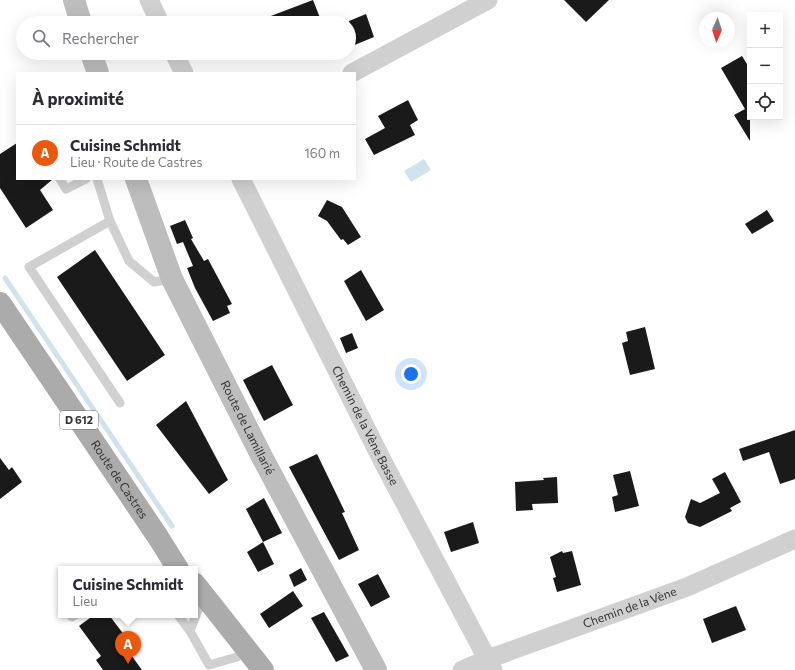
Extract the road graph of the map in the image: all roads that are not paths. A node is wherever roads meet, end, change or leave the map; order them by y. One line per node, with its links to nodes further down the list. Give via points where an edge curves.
1 (74, 0): 4 (main road)
2 (150, 0): 5 (street)
3 (488, 0): 10 (street)
4 (79, 16)
5 (157, 16)
6 (93, 60): 8 (main road)
7 (178, 60): 9 (street)
8 (98, 72)
9 (184, 72)
10 (354, 72)
11 (61, 180): 12 (lane, via 66,189)
12 (84, 180)
13 (97, 180): 16 (lane)
14 (136, 180): 17 (main road, Route de Lamillarié)
15 (242, 180): 30 (street, Chemin de la Vène Basse, via 383,462)
16 (110, 221): 17 (lane, via 128,261 154,282); 19 (lane, via 29,268)
17 (172, 279): 32 (main road, Route de Lamillarié, via 262,457)
18 (0, 303): 20 (main road, Route de Castres / D 612)
19 (120, 403)
20 (158, 537): 22 (main road, Route de Castres / D 612); 23 (main road, Route de Castres / D 612)
21 (795, 538): 30 (street, Chemin de la Vène, via 687,586)
22 (176, 566)
23 (181, 566)
24 (198, 588): 31 (main road)
25 (198, 602): 29 (main road)
26 (180, 618): 28 (lane)
27 (193, 618): 28 (lane)
28 (190, 631): 29 (lane, via 209,665)
29 (242, 663)
30 (491, 664): 33 (street, Chemin de la Vène)
31 (263, 670)
32 (376, 670)
33 (462, 670)

